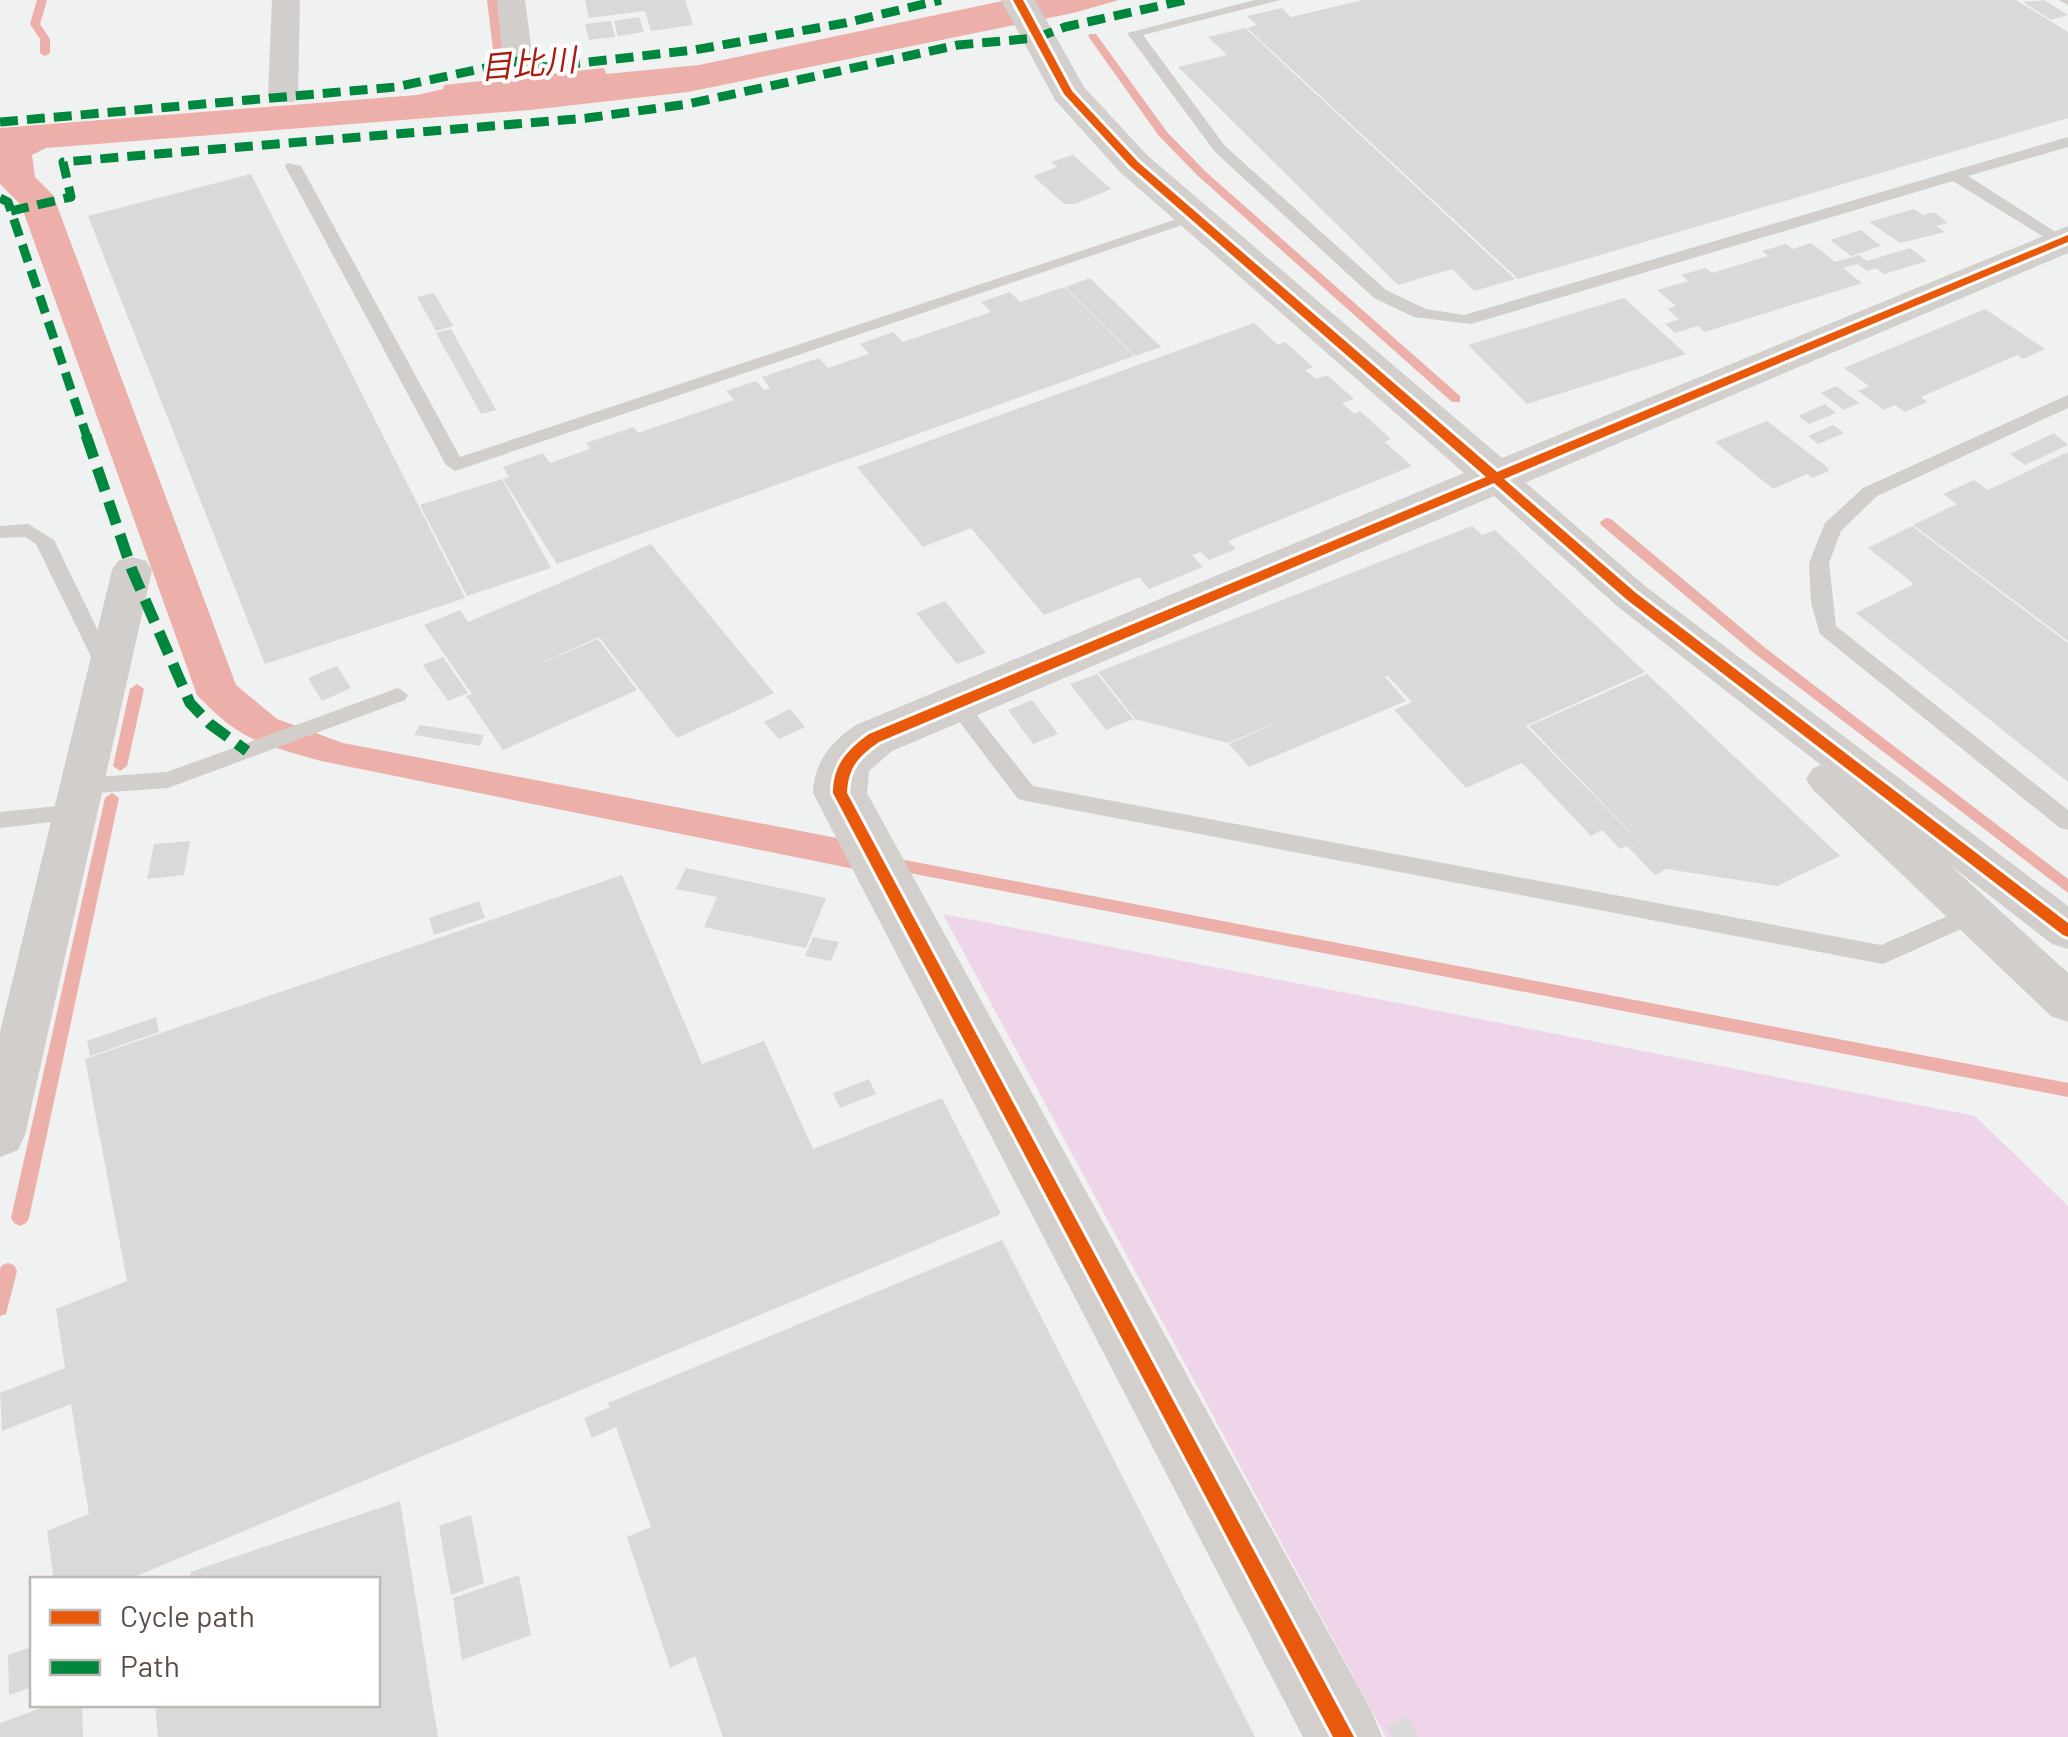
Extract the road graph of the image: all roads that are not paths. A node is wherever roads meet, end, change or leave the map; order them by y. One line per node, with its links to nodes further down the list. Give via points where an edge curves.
1 (286, 0): 6 (street)
2 (511, 0): 5 (street)
3 (1273, 0): 9 (lane, via 1134,33 1220,149 1404,310 1464,320)
4 (1025, 15): 10 (street, via 1068,92)
5 (518, 62)
6 (283, 96)
7 (2068, 142): 9 (lane)
8 (293, 166): 10 (lane, via 456,465)
9 (1955, 175): 11 (lane)
10 (1196, 218): 13 (street)
11 (2065, 242): 13 (street)
12 (2068, 400): 22 (lane, via 1870,492 1832,528 1819,563 1827,629)
13 (1496, 477): 16 (street); 19 (street)
14 (0, 532): 17 (lane, via 28,530 44,540)
15 (132, 570): 17 (street)
16 (1631, 596): 23 (street); 24 (street)
17 (109, 673): 20 (street)
18 (398, 695): 20 (lane, via 168,780)
19 (956, 703): 23 (lane, via 1026,794 1883,956); 27 (street, via 848,756 840,793)
20 (80, 799): 21 (lane); 26 (street)
21 (0, 820)
22 (2068, 822)
23 (1973, 914): 25 (street)
24 (2068, 930)
25 (2068, 1002)
26 (0, 1135)
27 (1344, 1737)

